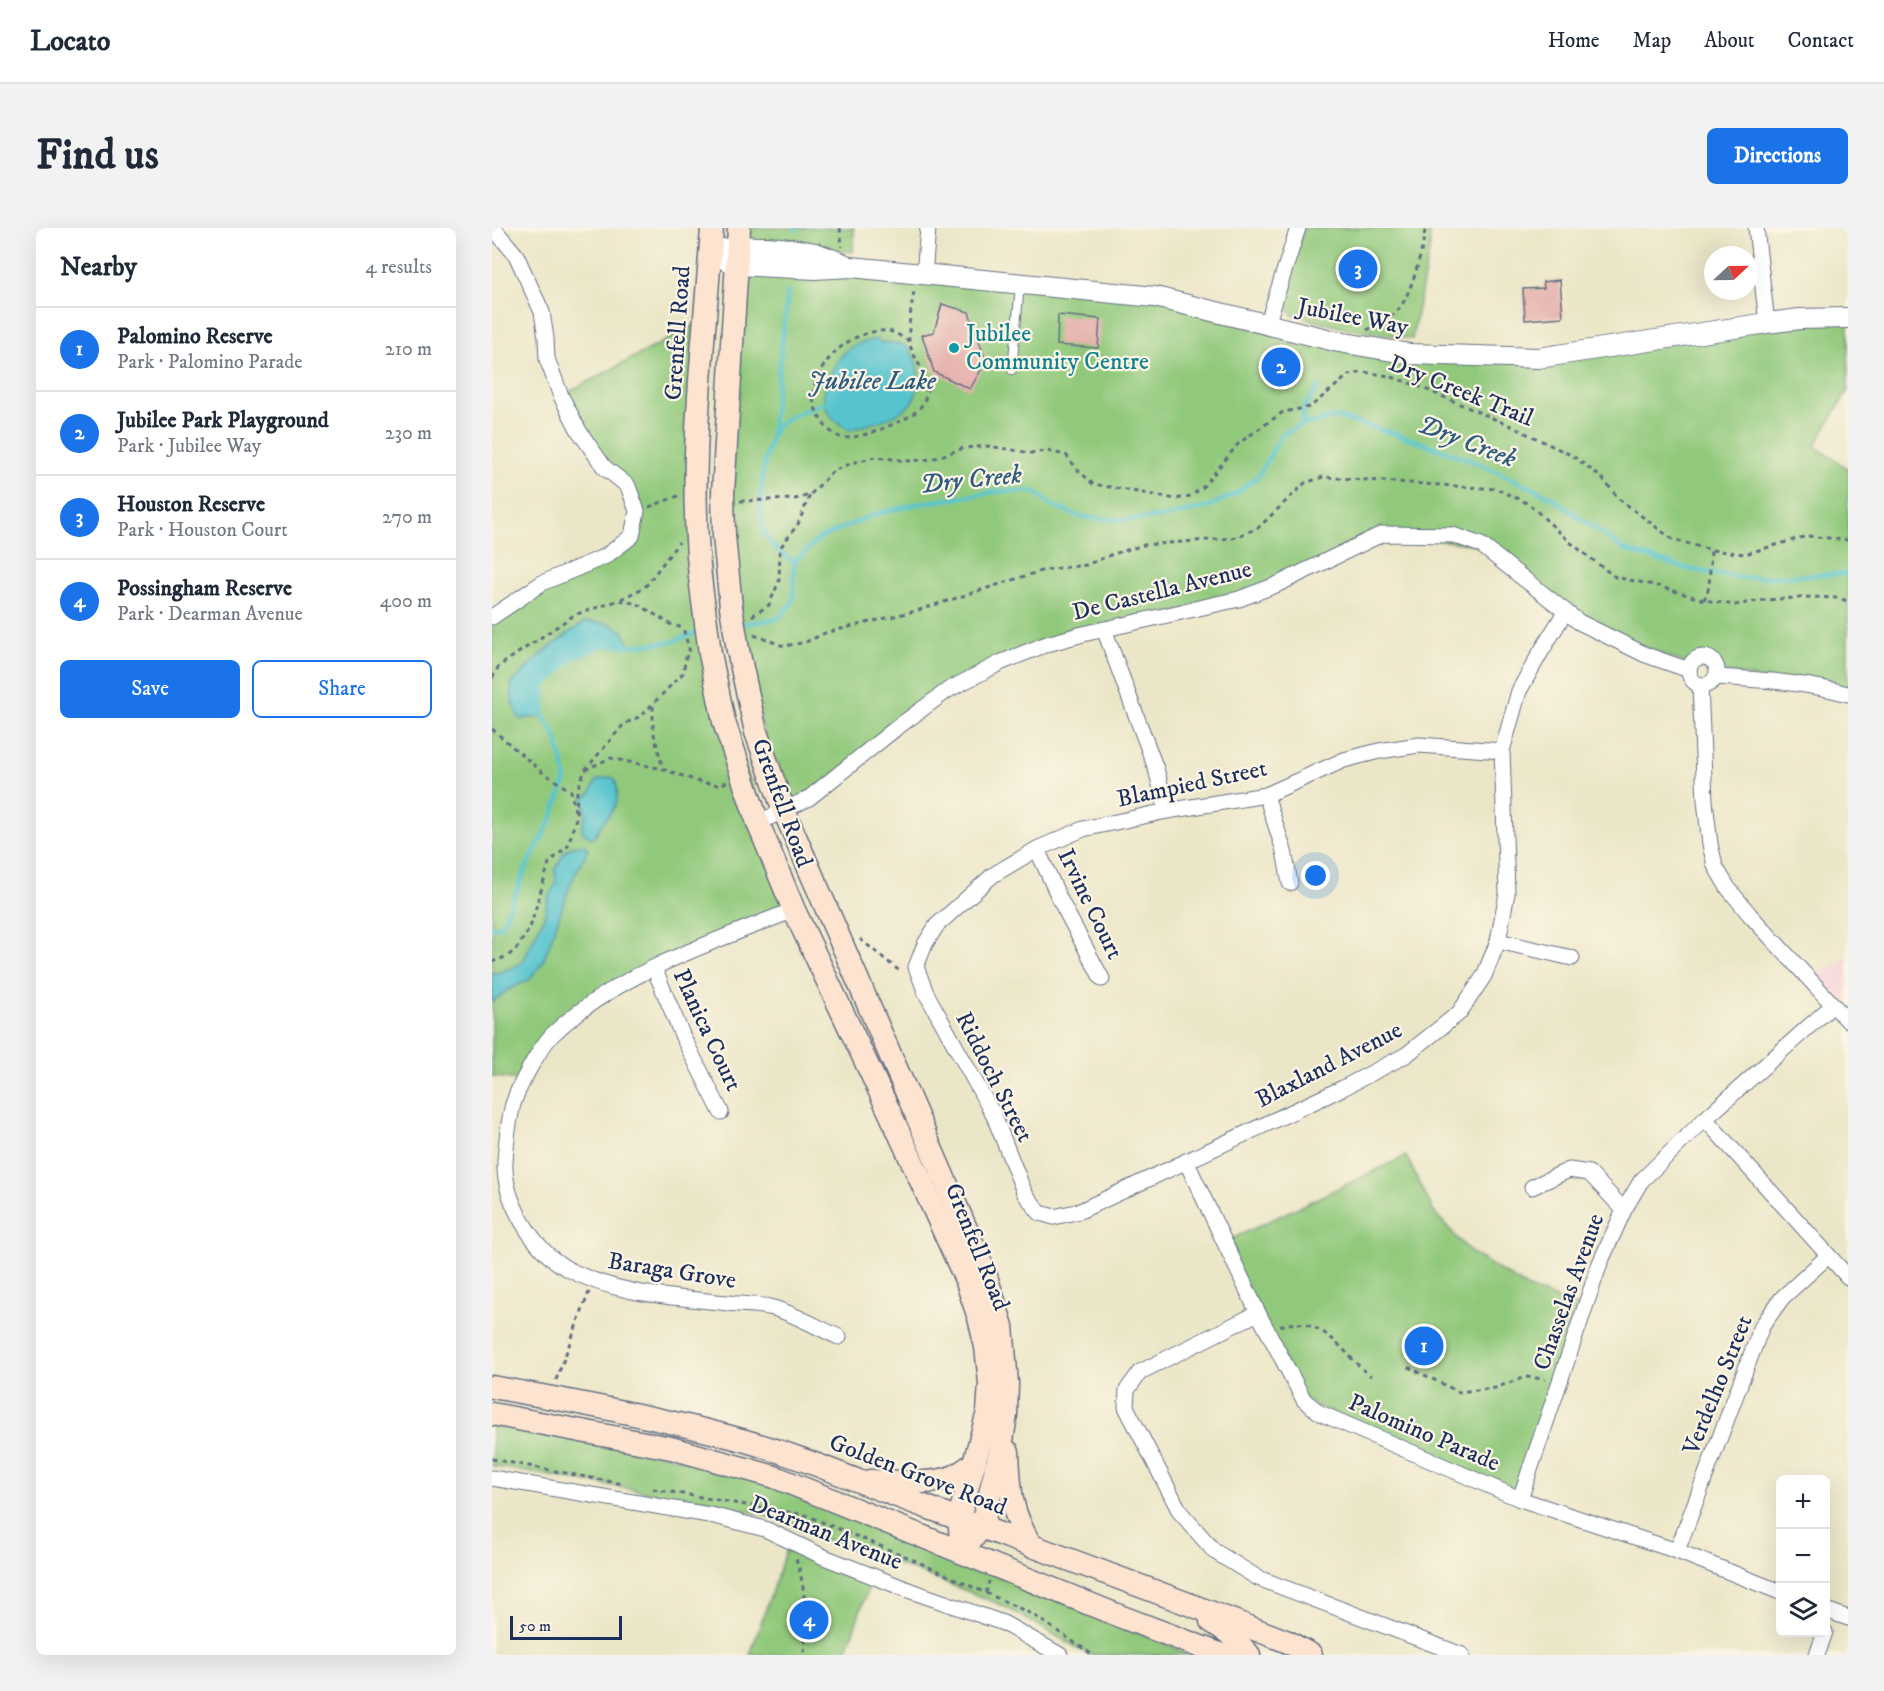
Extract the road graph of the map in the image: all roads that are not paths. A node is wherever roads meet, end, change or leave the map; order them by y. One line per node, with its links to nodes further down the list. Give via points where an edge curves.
1 (712, 228): 7 (main road, Grenfell Road)
2 (928, 228): 8 (street)
3 (1298, 228): 12 (street)
4 (1756, 228): 11 (street)
5 (499, 230): 15 (street, via 516,255 542,312 547,359 574,423 604,467 628,486 637,511 632,536 606,556 542,583)
6 (738, 247): 7 (street, Jubilee Way); 8 (street, Jubilee Way, via 816,254 851,267); 23 (main road, Grenfell Road, bridge, via 723,493 724,536 738,650 756,732)
7 (710, 252): 25 (main road, Grenfell Road, bridge, via 696,462 697,542 710,653 724,722)
8 (920, 274): 9 (street, Jubilee Way)
9 (1020, 284): 12 (street, Jubilee Way, via 1155,297); 13 (lane)
10 (1848, 318): 11 (street, Jubilee Way)
11 (1767, 323): 12 (street, Jubilee Way, via 1538,358 1410,354)
12 (1267, 325)
13 (1012, 370)
14 (1565, 612): 16 (street, De Castella Avenue, via 1481,545 1453,535 1382,534 1239,599); 17 (street, De Castella Avenue, via 1611,640); 21 (street, Blaxland Avenue, via 1519,691)
15 (493, 613)
16 (1104, 629): 23 (street, De Castella Avenue, via 1047,644 948,690 829,784); 24 (street, via 1156,769)
17 (1689, 670): 18 (street, via 1693,660 1708,658 1716,666); 19 (street, via 1694,682)
18 (1716, 677): 19 (street); 20 (street, via 1789,682)
19 (1700, 685): 34 (street, via 1705,801 1715,866 1750,915)
20 (1848, 694)
21 (1502, 751): 22 (street, Blampied Street, via 1419,745 1380,751 1344,760); 29 (street, Blaxland Avenue, via 1507,893)
22 (1266, 795): 24 (street, Blampied Street); 27 (street)
23 (784, 811): 25 (street, De Castella Avenue); 48 (main road, Grenfell Road, via 984,1270 1002,1326)
24 (1167, 811): 26 (street, Blampied Street, via 1083,829)
25 (758, 823): 28 (main road, Grenfell Road)
26 (1037, 849): 30 (street, Blampied Street, via 993,875 937,925); 33 (street, Irvine Court)
27 (1290, 883)
28 (794, 910): 32 (street, Baraga Grove); 49 (main road, Grenfell Road, via 967,1282 987,1347 990,1383 988,1412)
29 (1498, 941): 31 (street); 38 (street, Blaxland Avenue, via 1484,976 1459,1013 1406,1055)
30 (925, 944): 41 (street, Riddoch Street, via 916,966 926,993 994,1116 1024,1194 1040,1213)
31 (1572, 958)
32 (654, 968): 36 (street, Planica Court); 45 (street, Baraga Grove, via 597,999 552,1035 534,1062 512,1106 507,1138 505,1175 516,1213 538,1244 564,1267 601,1284 659,1296 773,1308)
33 (1102, 979)
34 (1833, 1005): 35 (street); 37 (street, Chasselas Avenue)
35 (1848, 1021)
36 (721, 1112)
37 (1705, 1119): 40 (street, Chasselas Avenue, via 1641,1181); 42 (street)
38 (1186, 1161): 41 (street, Blaxland Avenue, via 1080,1211); 44 (street, Palomino Parade)
39 (1532, 1187): 40 (street, via 1569,1170 1589,1173)
40 (1624, 1210): 52 (street, Chasselas Avenue, via 1600,1263)
41 (1054, 1217)
42 (1828, 1256): 43 (street); 57 (street, Verdelho Street, via 1782,1298 1762,1326)
43 (1848, 1277)
44 (1258, 1313): 52 (street, Palomino Parade, via 1304,1400 1320,1413); 69 (street, via 1140,1372 1127,1390 1126,1407 1180,1512 1214,1551 1258,1578)
45 (839, 1337)
46 (492, 1387): 51 (main road, Golden Grove Road, via 732,1437)
47 (492, 1414): 56 (main road, via 671,1448 775,1477)
48 (1006, 1415): 54 (main road, Grenfell Road); 55 (main road, via 1011,1503)
49 (975, 1462): 51 (main road, via 956,1475 935,1480); 53 (main road, Grenfell Road)
50 (492, 1478): 64 (street, Dearman Avenue, via 765,1528 824,1557 1003,1623)
51 (857, 1481): 53 (main road, Golden Grove Road)
52 (1520, 1499): 57 (street, Palomino Parade)
53 (959, 1518): 54 (main road, Golden Grove Road); 56 (main road, Grenfell Road)
54 (982, 1527): 55 (main road, Golden Grove Road); 56 (main road, Grenfell Road)
55 (1030, 1546): 58 (main road, Golden Grove Road)
56 (962, 1551): 62 (main road)
57 (1677, 1551): 59 (street, Palomino Parade)
58 (1154, 1590): 67 (main road, via 1215,1623); 68 (main road, Golden Grove Road, via 1288,1642)
59 (1776, 1590)
60 (1830, 1611): 61 (street)
61 (1848, 1618)
62 (1143, 1625): 65 (main road); 66 (main road)
63 (1823, 1637): 70 (street)
64 (1060, 1655)
65 (1191, 1655)
66 (1222, 1655)
67 (1249, 1655)
68 (1311, 1655)
69 (1462, 1655)
70 (1816, 1655)

